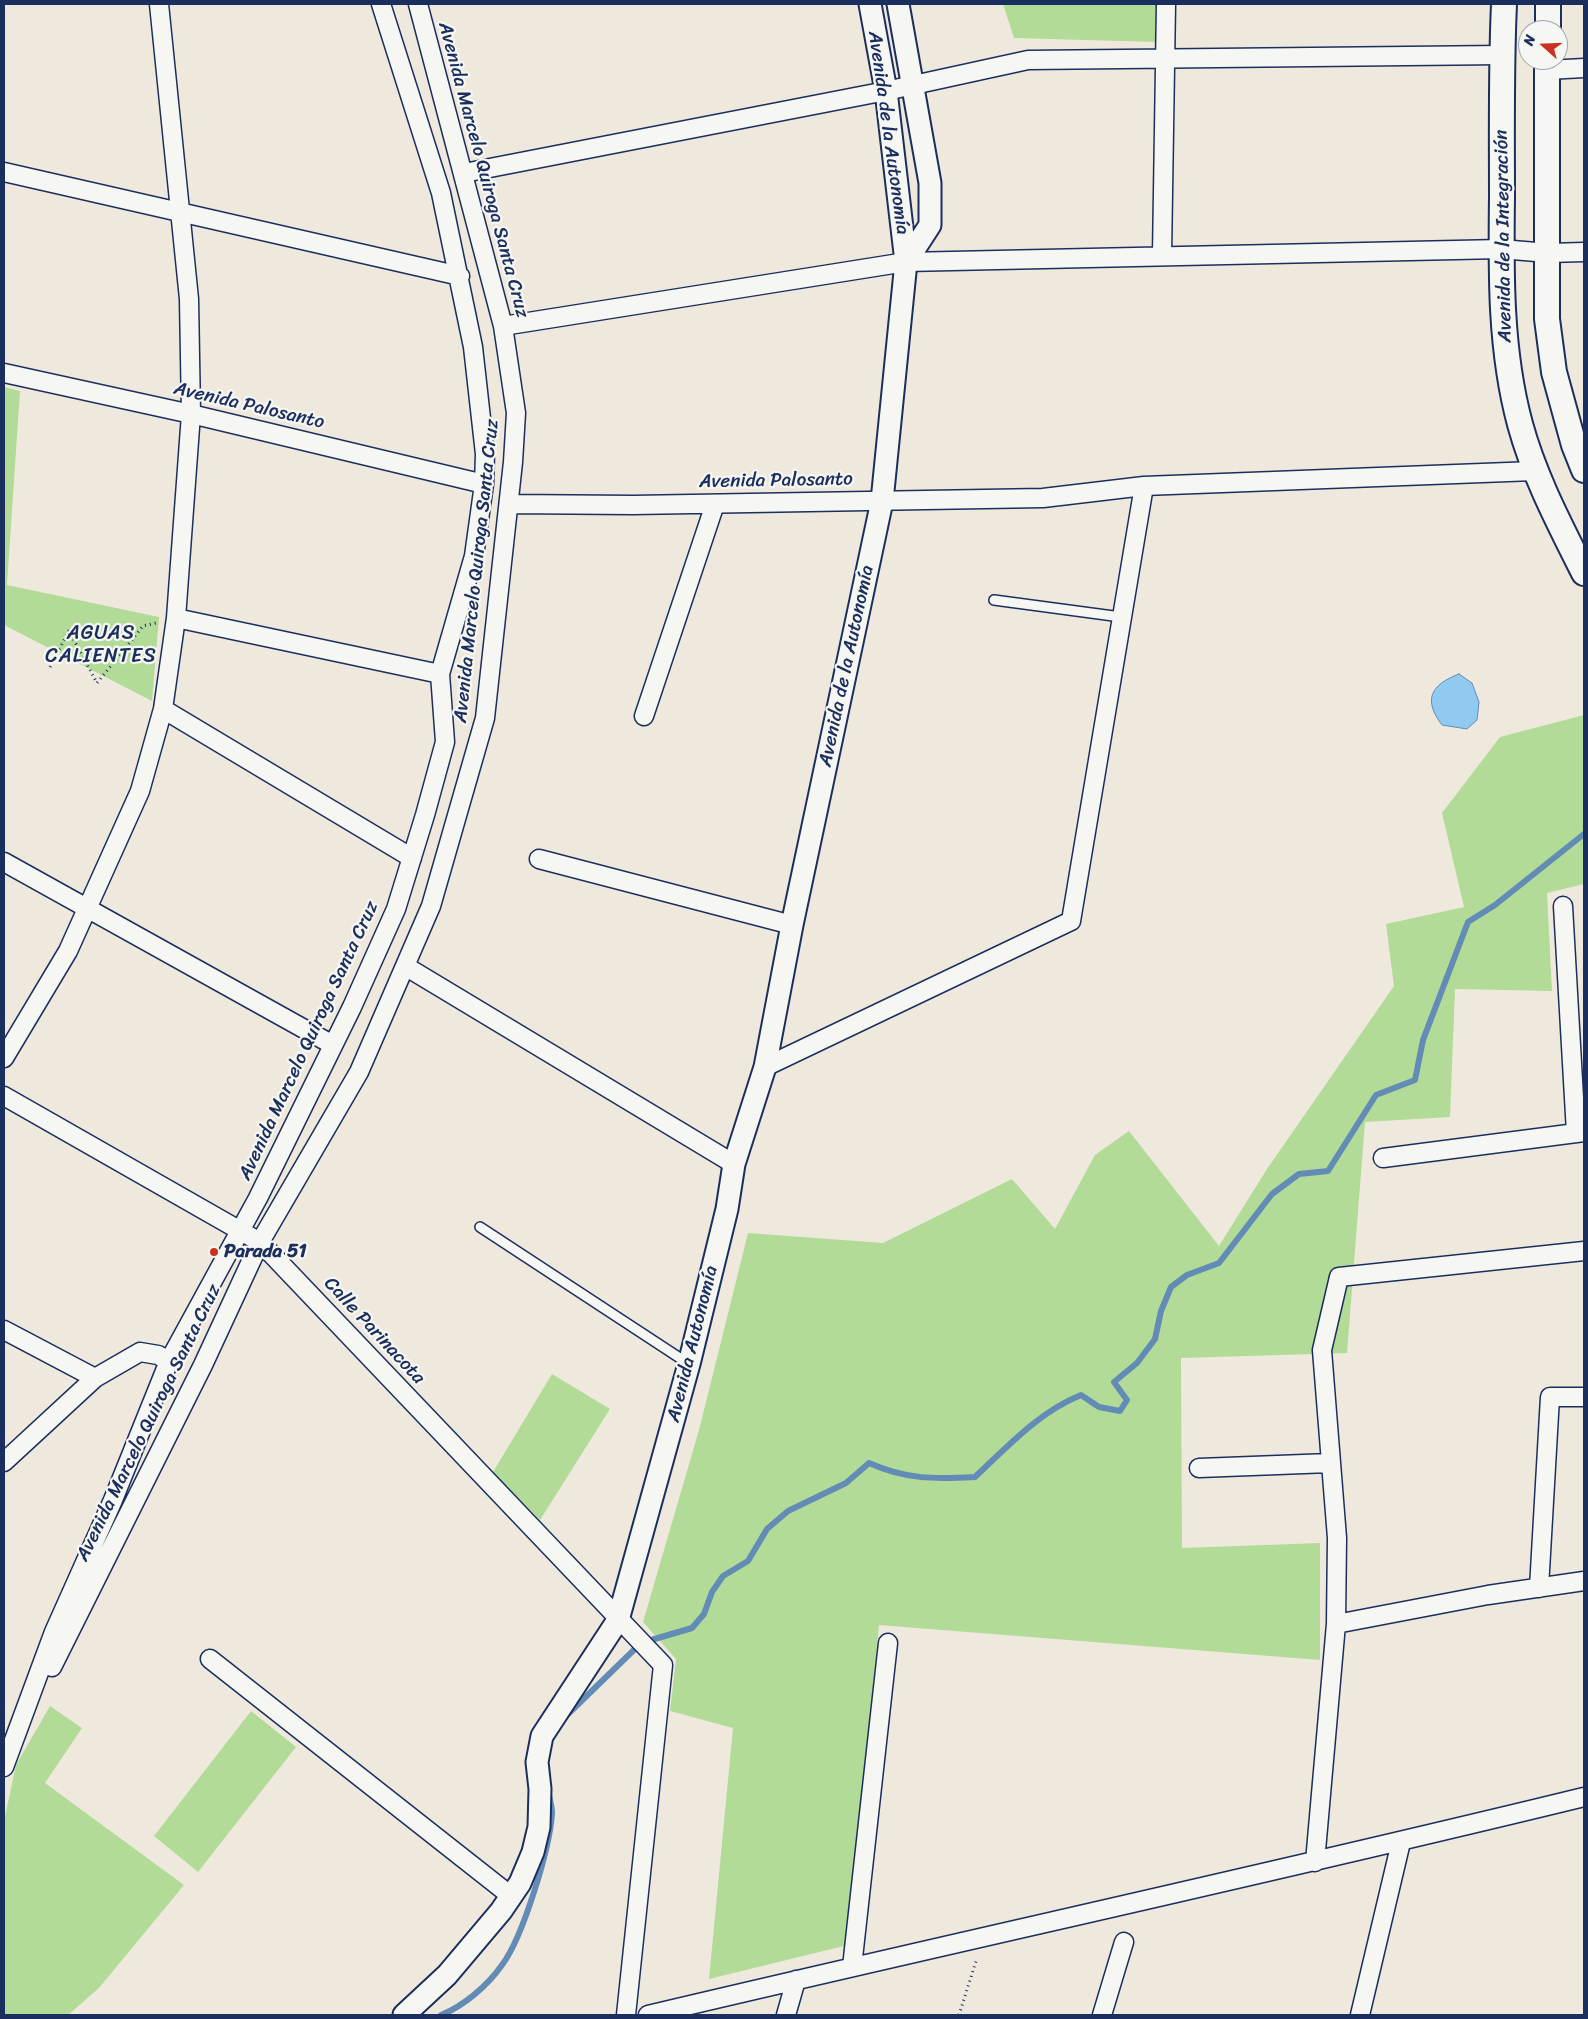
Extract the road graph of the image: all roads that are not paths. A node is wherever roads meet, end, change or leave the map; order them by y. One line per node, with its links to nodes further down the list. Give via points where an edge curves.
1 (160, 4): 19 (street)
2 (381, 4): 25 (street, Avenida Marcelo Quiroga Santa Cruz, via 441,192)
3 (418, 4): 18 (street, Avenida Marcelo Quiroga Santa Cruz)
4 (870, 4): 16 (street, Avenida de la Autonomía)
5 (898, 4): 15 (street, Avenida de la Autonomía)
6 (1166, 4): 11 (street)
7 (1504, 4): 10 (main road, Avenida de la Integración)
8 (1548, 4): 9 (main road)
9 (1548, 20)
10 (1502, 56): 11 (street); 20 (main road, Avenida de la Integración)
11 (1165, 58): 15 (street, via 1028,60); 23 (street)
12 (1568, 67): 13 (street)
13 (1584, 68)
14 (1547, 70): 22 (main road)
15 (911, 86): 16 (street); 24 (street, Avenida de la Autonomía, via 930,183 930,225)
16 (886, 91): 18 (street); 24 (street, Avenida de la Autonomía)
17 (4, 172): 19 (street)
18 (464, 173): 26 (street, Avenida Marcelo Quiroga Santa Cruz)
19 (181, 213): 25 (street); 28 (street, via 189,299)
20 (1502, 249): 22 (street); 23 (street); 31 (main road, Avenida de la Integración, via 1502,317 1508,371)
21 (1584, 252): 22 (street)
22 (1548, 253): 29 (main road, via 1547,319 1554,372)
23 (1162, 255): 24 (street)
24 (906, 262): 26 (street); 34 (street, Avenida de la Autonomía)
25 (460, 276): 32 (street, Avenida Marcelo Quiroga Santa Cruz, via 473,347 485,454)
26 (503, 326): 35 (street, Avenida Marcelo Quiroga Santa Cruz, via 516,413)
27 (4, 374): 28 (street, Avenida Palosanto)
28 (191, 414): 32 (street, Avenida Palosanto); 40 (street)
29 (1579, 445): 30 (main road)
30 (1584, 470)
31 (1534, 471): 33 (street, Avenida Palosanto); 37 (main road, Avenida de la Integración)
32 (484, 484): 41 (street, Avenida Marcelo Quiroga Santa Cruz, via 474,556)
33 (1144, 486): 34 (street, Avenida Palosanto, via 1043,498); 39 (street)
34 (882, 501): 36 (street, Avenida Palosanto); 49 (street, Avenida de la Autonomía)
35 (509, 504): 36 (street, Avenida Palosanto); 50 (street, Avenida Marcelo Quiroga Santa Cruz, via 485,718 430,906)
36 (715, 504): 43 (street)
37 (1584, 573)
38 (994, 600): 39 (lane)
39 (1121, 617): 53 (street, via 1071,921)
40 (176, 618): 41 (street); 42 (street)
41 (440, 674): 44 (street, Avenida Marcelo Quiroga Santa Cruz, via 445,742)
42 (163, 709): 44 (street); 48 (street, via 140,791)
43 (644, 716)
44 (412, 858): 51 (street, Avenida Marcelo Quiroga Santa Cruz, via 396,909)
45 (539, 859): 49 (street)
46 (4, 862): 48 (street)
47 (1563, 906): 55 (street)
48 (86, 908): 51 (street); 52 (street, via 68,951)
49 (792, 925): 53 (street, Avenida de la Autonomía)
50 (405, 966): 57 (street); 60 (street, Avenida Marcelo Quiroga Santa Cruz, via 360,1072)
51 (333, 1046): 59 (street, Avenida Marcelo Quiroga Santa Cruz)
52 (4, 1058)
53 (765, 1067): 57 (street, Avenida Autonomía)
54 (4, 1096): 59 (street, Calle Parinacota)
55 (1580, 1132): 56 (street)
56 (1383, 1158)
57 (734, 1164): 64 (street, Avenida Autonomía, via 727,1209)
58 (480, 1227): 64 (lane)
59 (240, 1231): 60 (street, Calle Parinacota); 63 (street, Avenida Marcelo Quiroga Santa Cruz)
60 (260, 1242): 72 (street, Calle Parinacota); 76 (street, Avenida Marcelo Quiroga Santa Cruz, via 203,1365)
61 (1584, 1251): 68 (street, via 1339,1276 1322,1350)
62 (4, 1330): 65 (street)
63 (169, 1361): 65 (street, via 140,1352); 76 (street, Avenida Marcelo Quiroga Santa Cruz, via 113,1500 54,1632)
64 (689, 1364): 72 (street, Avenida Autonomía)
65 (95, 1378): 67 (street)
66 (1584, 1397): 71 (street, via 1550,1397)
67 (4, 1462)
68 (1330, 1463): 69 (street); 73 (street, via 1336,1538)
69 (1199, 1468)
70 (1584, 1581): 71 (street)
71 (1539, 1588): 73 (street)
72 (618, 1620): 81 (street, Avenida Autonomía, via 542,1736 537,1762 539,1826 533,1852); 86 (street, Calle Parinacota, via 663,1665)
73 (1336, 1624): 80 (street)
74 (888, 1643): 83 (street)
75 (210, 1659): 81 (street)
76 (16, 1739): 77 (street, Avenida Marcelo Quiroga Santa Cruz)
77 (4, 1767)
78 (1584, 1797): 79 (street)
79 (1401, 1842): 80 (street); 90 (street)
80 (1315, 1862): 83 (street)
81 (511, 1896): 85 (street, Avenida Autonomía, via 447,1975)
82 (1124, 1942): 89 (street)
83 (852, 1967): 84 (street)
84 (796, 1980): 87 (street); 88 (street)
85 (404, 2015)
86 (626, 2015)
87 (648, 2015)
88 (786, 2015)
89 (1102, 2015)
90 (1360, 2015)

